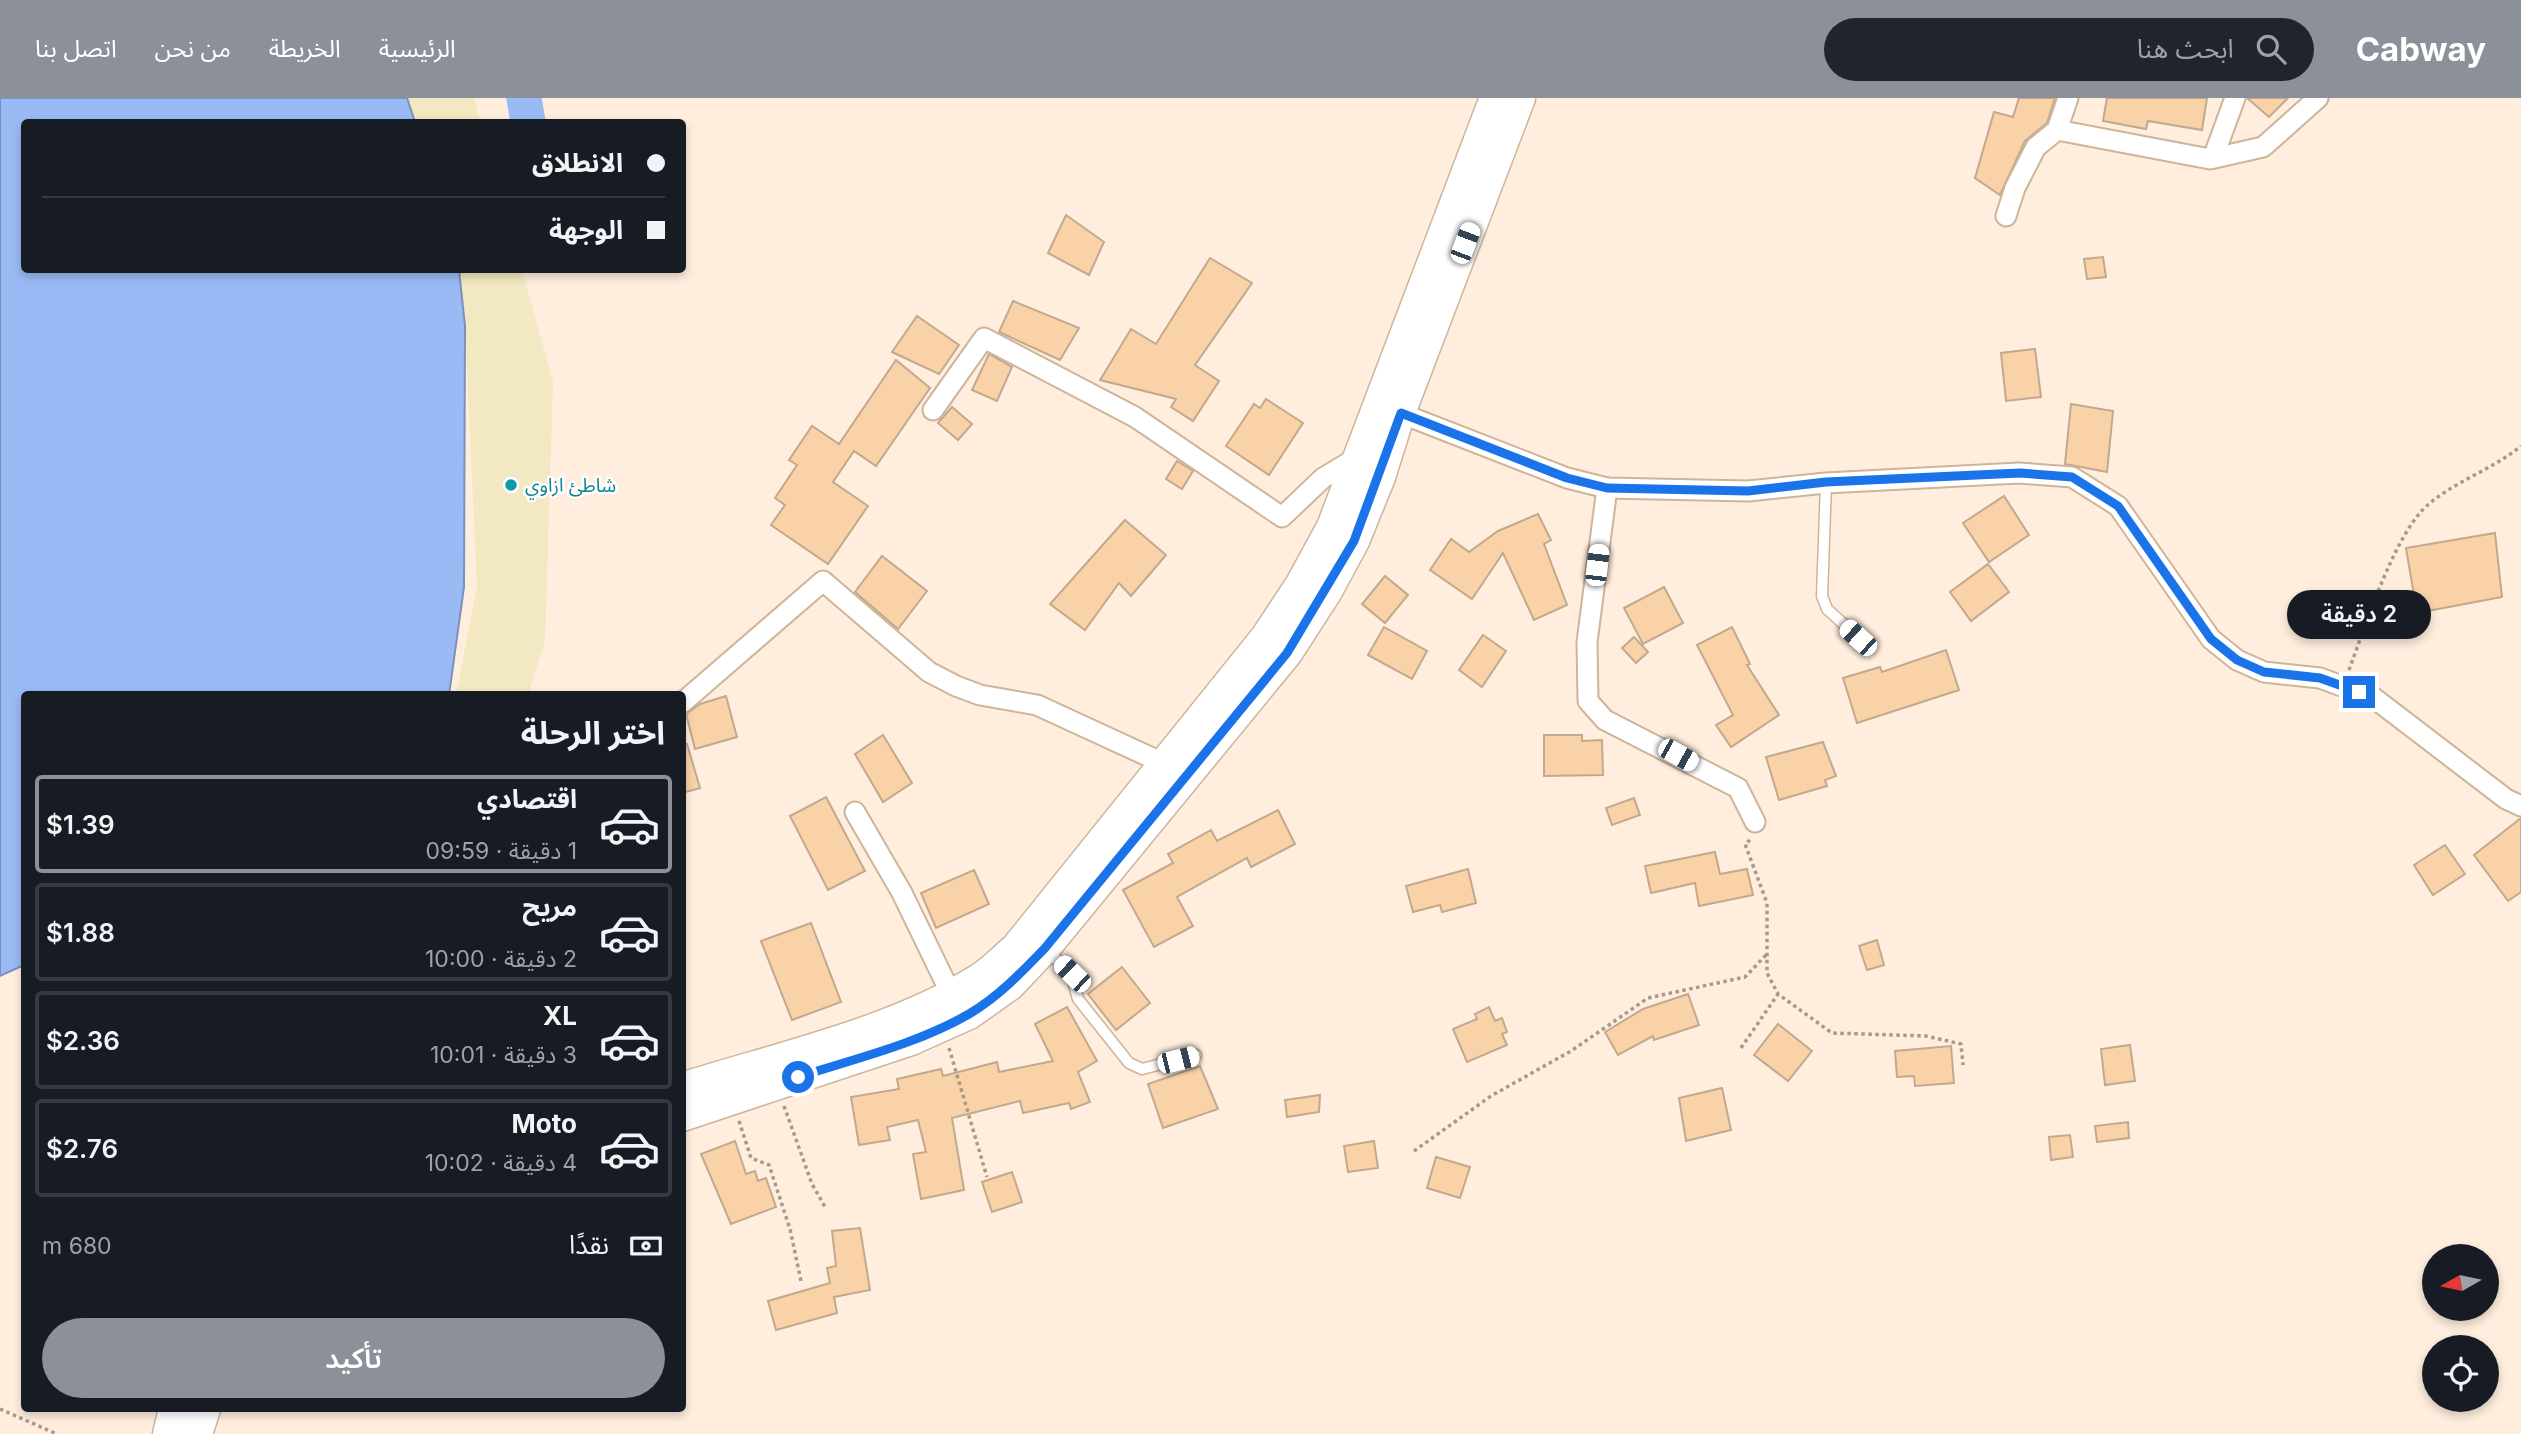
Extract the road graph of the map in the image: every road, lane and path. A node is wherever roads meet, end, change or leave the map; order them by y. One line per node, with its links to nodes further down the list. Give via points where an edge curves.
1 (1495, 98): 12 (main road)
2 (1520, 98): 10 (main road)
3 (2068, 98): 6 (street)
4 (2235, 98): 7 (street)
5 (2318, 98): 7 (street, via 2263,147)
6 (2057, 130): 7 (street); 8 (street, via 2036,147)
7 (2213, 158)
8 (2006, 216)
9 (933, 410): 12 (street, via 984,338 1135,418 1282,517 1323,478)
10 (1401, 413): 14 (street, via 1567,478); 22 (main road, via 1354,541 1287,653)
11 (2521, 446): 16 (path, via 2430,502 2410,523)
12 (1358, 457): 18 (main road, via 1332,527 1301,584 1266,637)
13 (1826, 482): 14 (street, via 1748,491); 15 (lane, via 1822,596 1827,609); 16 (street, via 2020,473 2072,477 2118,506 2211,639 2237,660 2264,672)
14 (1607, 488): 21 (street, via 1587,642 1588,701 1605,720 1738,788)
15 (1858, 638)
16 (2344, 685): 19 (street, via 2374,698)
17 (686, 701): 18 (street, via 823,581 929,672 947,682 980,695 1037,705)
18 (1165, 764): 24 (main road, via 1016,948 981,978)
19 (2521, 806)
20 (855, 812): 24 (street, via 902,893)
21 (1755, 822): 23 (path, via 1759,830 1745,845 1767,903)
22 (1045, 948): 26 (main road, via 1010,985 969,1014); 28 (lane, via 1072,974 1078,999 1129,1063 1142,1069)
23 (1768, 953): 25 (path, via 1767,973); 34 (path, via 1745,977 1648,998 1571,1051 1491,1096)
24 (951, 994): 31 (main road, via 878,1026)
25 (1778, 994): 27 (path); 29 (path, via 1832,1033 1926,1036 1961,1044)
26 (942, 1026): 30 (main road); 35 (path)
27 (1741, 1048)
28 (1196, 1055)
29 (1963, 1065)
30 (775, 1085): 32 (main road); 36 (path)
31 (686, 1087)
32 (732, 1099): 33 (main road); 37 (path, via 751,1158 769,1165 790,1228)
33 (686, 1115)
34 (1414, 1151)
35 (987, 1177)
36 (825, 1207)
37 (801, 1282)
38 (0, 1409): 41 (path)
39 (173, 1412): 42 (main road)
40 (204, 1412): 43 (main road)
41 (57, 1434)
42 (168, 1434)
43 (197, 1434)

